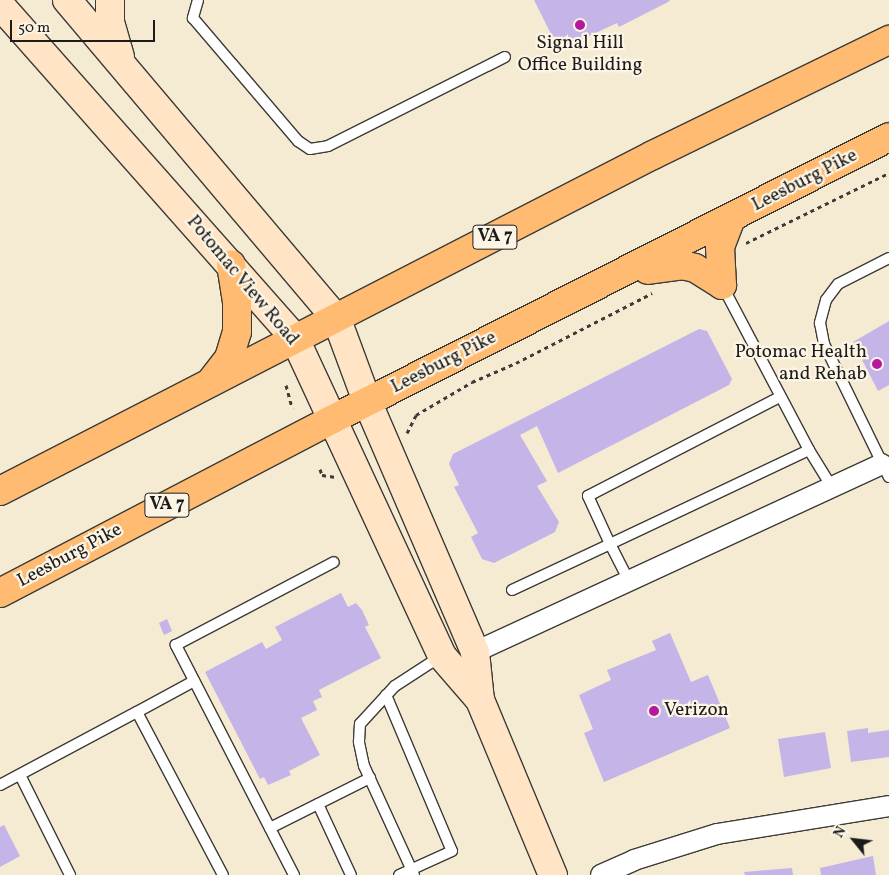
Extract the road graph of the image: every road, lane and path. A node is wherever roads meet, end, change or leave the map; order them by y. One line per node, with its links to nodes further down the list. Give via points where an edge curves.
1 (67, 0): 7 (main road, Potomac View Road)
2 (110, 0): 7 (main road, via 110,22)
3 (198, 0): 6 (lane, via 193,18 298,141 310,149 328,146)
4 (0, 5): 13 (main road, Potomac View Road)
5 (889, 40): 17 (highway, VA 7, via 653,155)
6 (505, 57)
7 (122, 63): 17 (main road, Potomac View Road)
8 (889, 137): 10 (highway, Leesburg Pike / VA 7)
9 (889, 172): 11 (path)
10 (731, 219): 14 (highway, Leesburg Pike / VA 7); 15 (highway, via 720,247)
11 (738, 247)
12 (889, 258): 28 (lane, via 838,284 826,300 820,323 824,344)
13 (231, 264): 18 (main road, Potomac View Road); 19 (highway, via 237,302 237,332 229,358)
14 (624, 274): 15 (highway, via 682,265 695,268); 22 (highway, Leesburg Pike / VA 7)
15 (722, 286): 21 (lane)
16 (654, 292): 25 (path, via 516,364 472,382 412,419 407,430)
17 (338, 320): 18 (highway, VA 7); 22 (main road, Potomac View Road)
18 (294, 339): 19 (highway, VA 7); 24 (main road, Potomac View Road)
19 (209, 383): 31 (highway, VA 7)
20 (286, 384): 23 (path)
21 (780, 397): 26 (lane); 32 (lane, via 588,496)
22 (367, 401): 24 (highway, Leesburg Pike / VA 7); 37 (main road, Potomac View Road)
23 (292, 408)
24 (334, 419): 36 (highway, Leesburg Pike / VA 7); 38 (main road, Potomac View Road)
25 (408, 441)
26 (809, 450): 30 (lane); 32 (lane)
27 (320, 468): 29 (path, via 322,475 332,479)
28 (886, 470): 30 (street)
29 (338, 476)
30 (833, 489): 34 (street)
31 (0, 491)
32 (610, 544): 34 (lane); 35 (lane)
33 (334, 562): 39 (lane, via 176,645)
34 (630, 583): 37 (street)
35 (512, 590)
36 (0, 593)
37 (475, 652): 41 (main road, Potomac View Road)
38 (442, 656): 40 (lane); 41 (main road, Potomac View Road)
39 (194, 681): 42 (lane); 48 (lane)
40 (386, 694): 44 (lane, via 360,724 358,742); 49 (lane, via 452,851)
41 (480, 700): 55 (main road, Potomac View Road)
42 (137, 712): 43 (lane); 51 (lane)
43 (20, 774): 45 (lane); 50 (lane)
44 (370, 778): 46 (lane); 49 (lane)
45 (0, 785)
46 (318, 804): 48 (lane); 53 (lane)
47 (889, 806): 56 (street, via 717,834)
48 (270, 828): 52 (lane)
49 (412, 872): 54 (lane)
50 (70, 875)
51 (223, 875)
52 (294, 875)
53 (351, 875)
54 (400, 875)
55 (553, 875)
56 (601, 875)

